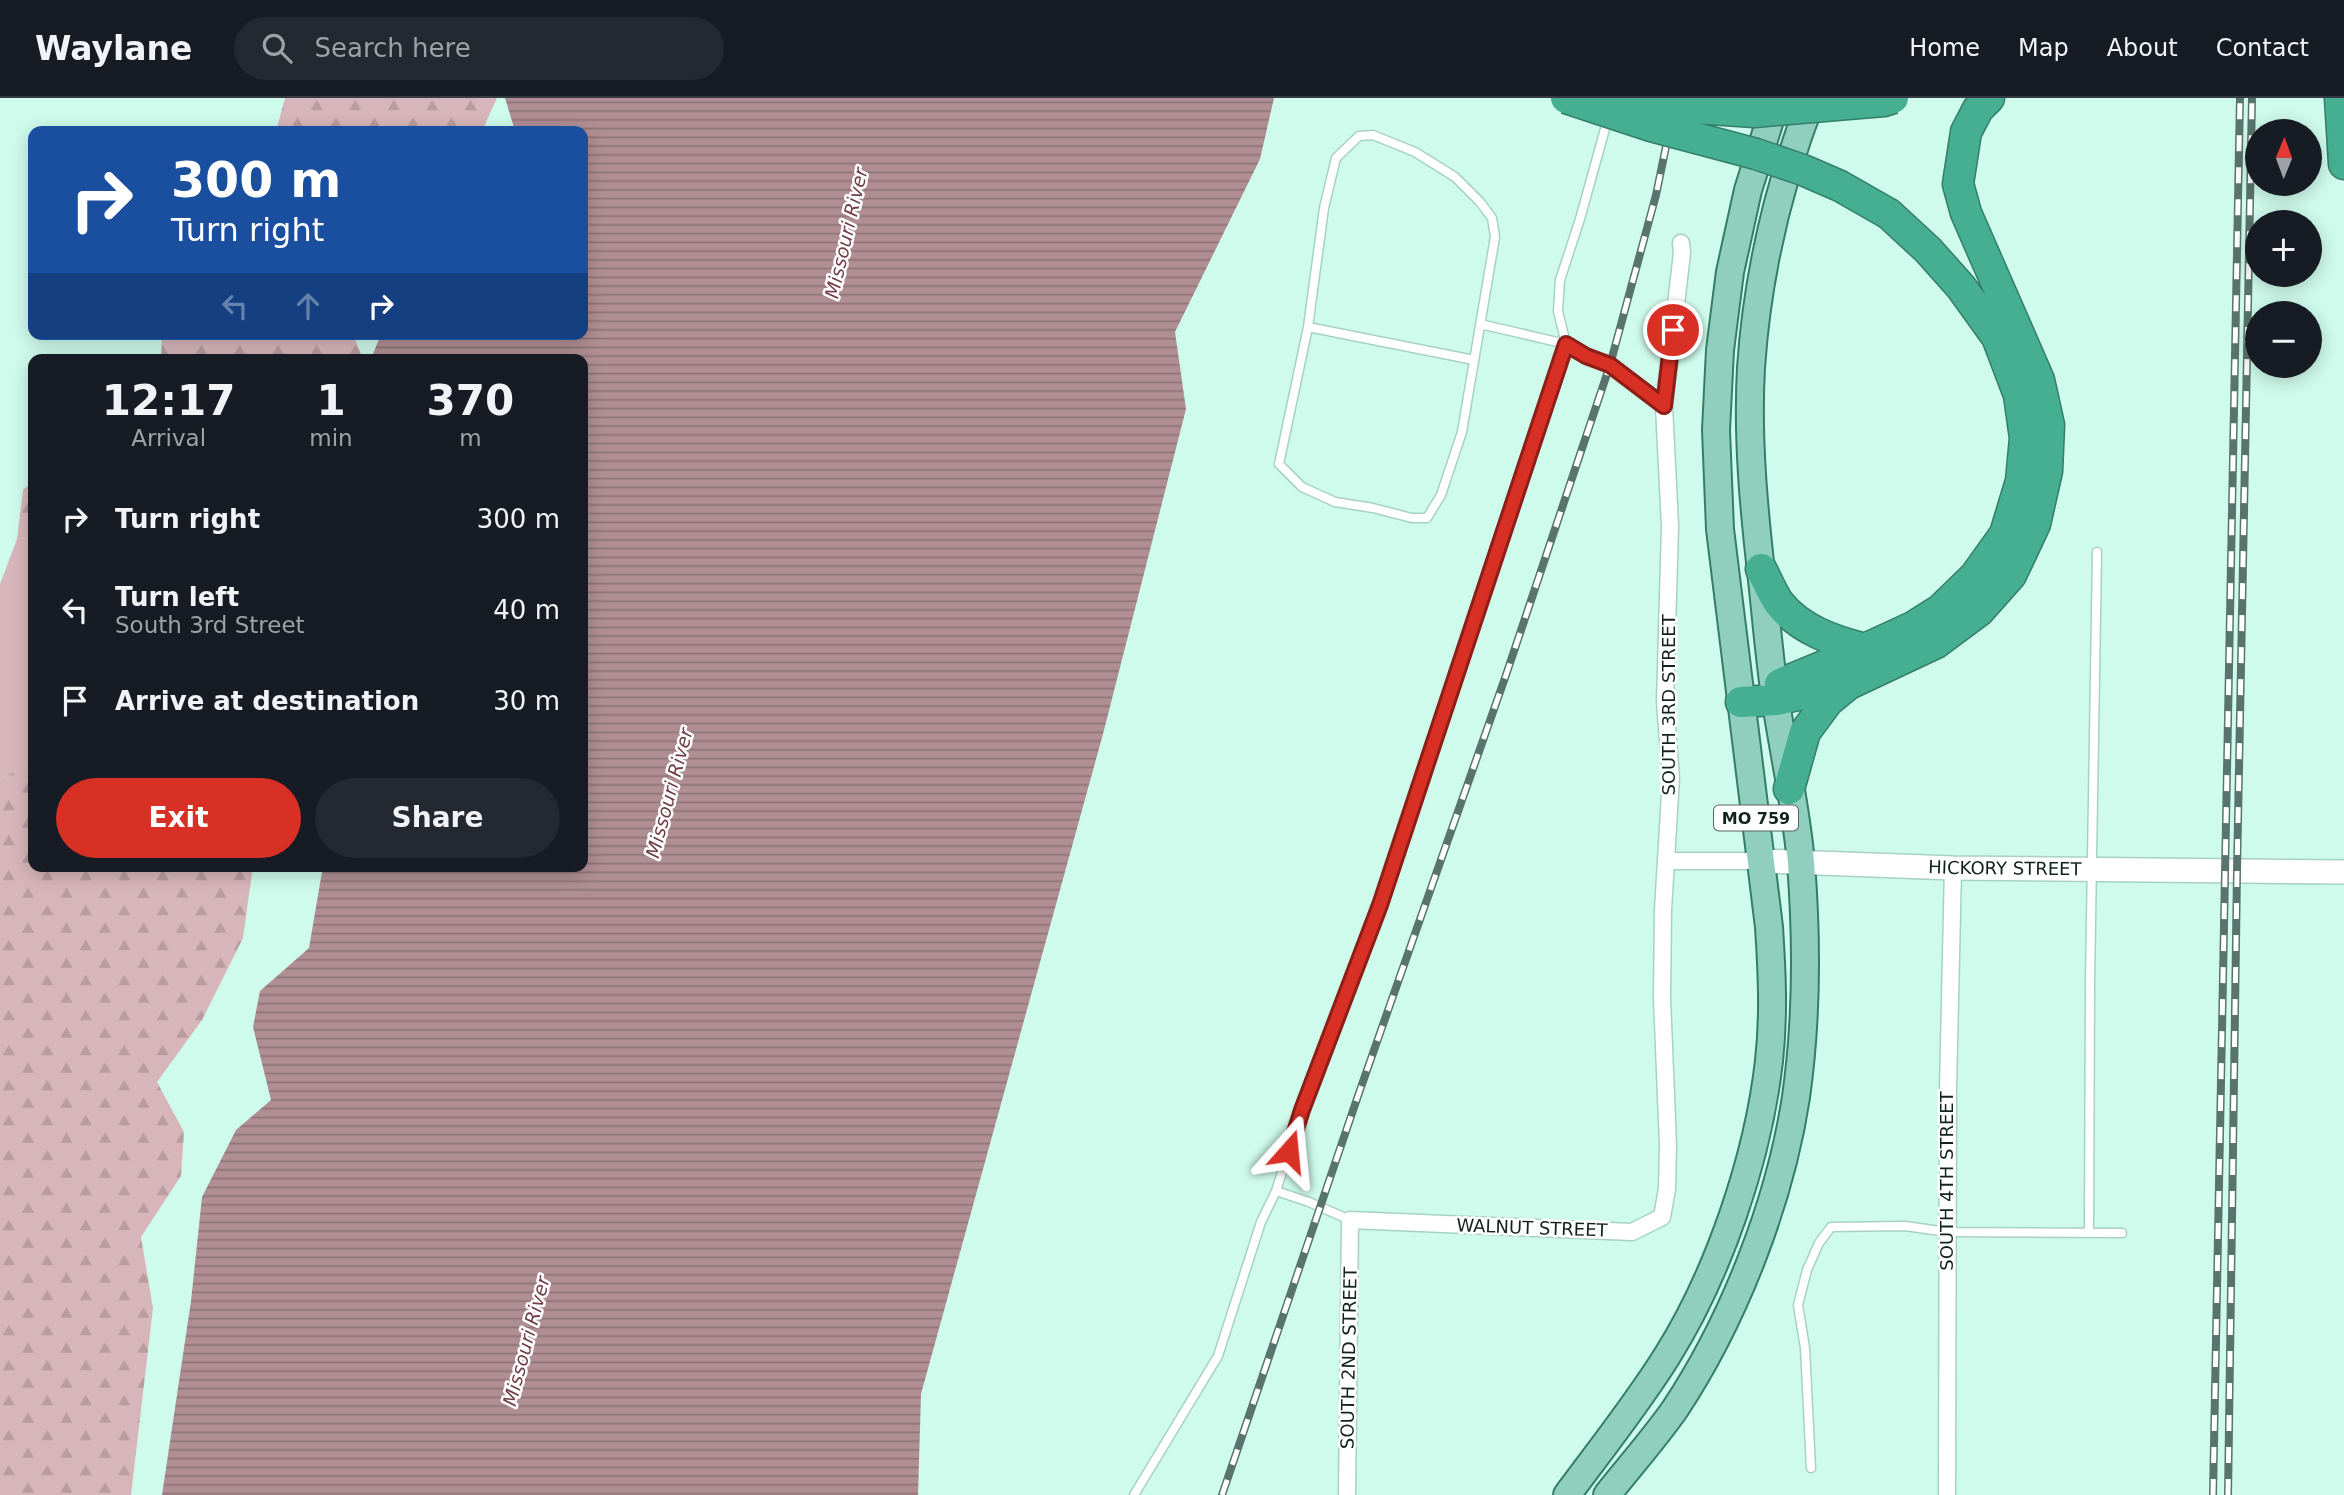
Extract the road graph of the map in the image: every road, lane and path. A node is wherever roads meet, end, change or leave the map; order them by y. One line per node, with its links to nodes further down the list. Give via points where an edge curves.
1 (1566, 98): 17 (highway, bridge, via 1756,154 1840,186 1889,214 1928,250 1997,337 2019,395 2025,438 2021,481 2005,534 1975,576 1940,610)
2 (1613, 98): 5 (highway, bridge, via 1754,113); 12 (lane, via 1560,280 1558,311)
3 (1777, 98): 20 (main road, MO 759, via 1748,190 1730,272 1720,350 1716,430 1720,530)
4 (1812, 98): 16 (main road, MO 759, via 1774,219 1751,368 1750,445)
5 (1893, 98)
6 (1989, 98): 18 (highway, via 1966,132 1958,184 1966,213 2039,380 2049,425 2047,471 2035,524 2011,575 1979,611 1936,643)
7 (2340, 98): 8 (highway)
8 (2344, 164)
9 (1681, 243): 14 (street, SOUTH 3RD STREET)
10 (1480, 324): 11 (lane, via 1495,237 1492,218 1455,177 1425,158 1373,135 1359,135 1336,158 1324,208); 12 (lane); 13 (lane)
11 (1308, 327): 13 (lane); 13 (lane, via 1279,464 1302,487 1335,502 1412,518 1427,518 1441,495 1462,432)
12 (1566, 344): 14 (lane, via 1610,365); 29 (lane, via 1380,905)
13 (1474, 359)
14 (1664, 406): 22 (street, SOUTH 3RD STREET, via 1670,526 1665,702 1671,778)
15 (2097, 552): 26 (lane)
16 (1761, 569): 17 (highway, via 1780,604 1802,624 1832,640); 19 (main road, MO 759)
17 (1866, 649): 19 (highway)
18 (1851, 683): 19 (highway); 21 (highway, via 1828,701 1805,732)
19 (1775, 693): 20 (highway); 21 (main road, MO 759)
20 (1741, 702): 23 (main road, MO 759)
21 (1789, 789): 24 (main road, MO 759)
22 (1666, 861): 23 (street, HICKORY STREET); 28 (street, SOUTH 3RD STREET, via 1662,998)
23 (1762, 861): 24 (street, HICKORY STREET); 37 (main road, MO 759, via 1773,990 1769,1061 1734,1213 1702,1291 1667,1356)
24 (1801, 862): 25 (street, HICKORY STREET); 38 (main road, MO 759, via 1805,1001 1796,1097 1777,1188 1716,1338 1674,1409)
25 (1953, 868): 26 (street, HICKORY STREET); 31 (street, SOUTH 4TH STREET)
26 (2091, 869): 27 (street, HICKORY STREET); 32 (lane)
27 (2344, 872)
28 (1668, 1168): 30 (street, WALNUT STREET, via 1662,1217 1632,1232)
29 (1276, 1191): 30 (lane); 35 (lane, via 1261,1222 1218,1356)
30 (1350, 1220): 36 (street, SOUTH 2ND STREET)
31 (1947, 1232): 32 (lane); 34 (lane, via 1906,1226 1831,1227 1819,1243 1798,1305 1805,1348); 39 (street, SOUTH 4TH STREET)
32 (2089, 1232): 33 (lane)
33 (2122, 1233)
34 (1811, 1468)
35 (1133, 1495)
36 (1347, 1495)
37 (1567, 1495)
38 (1606, 1495)
39 (1947, 1495)

